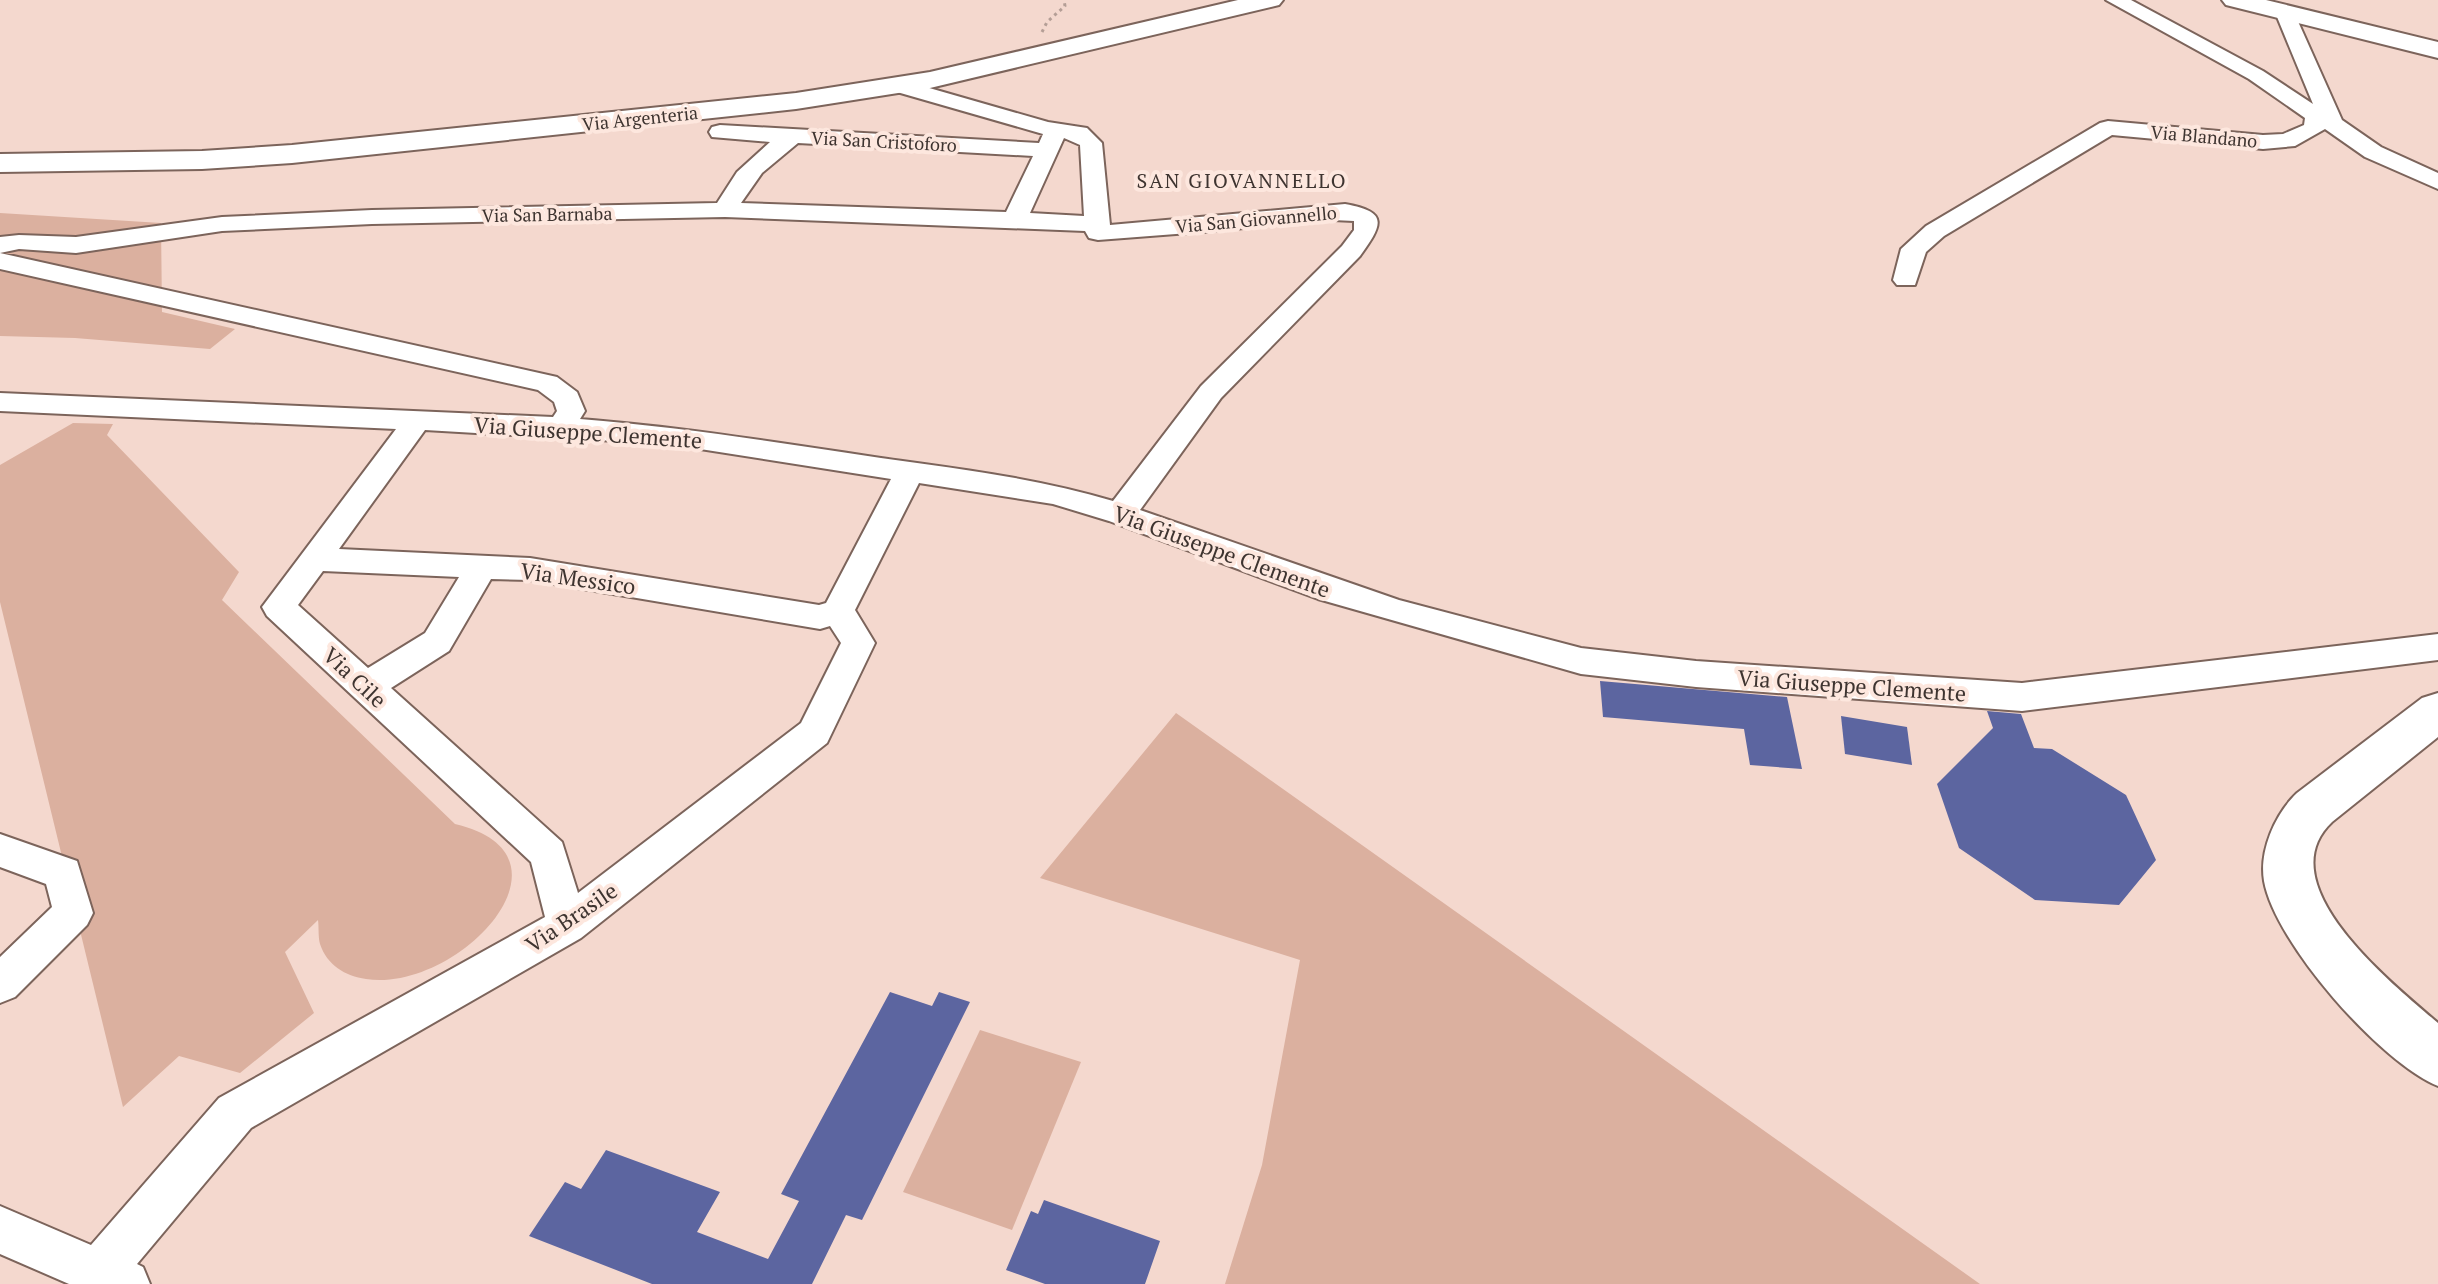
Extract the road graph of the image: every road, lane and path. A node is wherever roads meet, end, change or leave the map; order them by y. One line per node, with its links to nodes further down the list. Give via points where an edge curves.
1 (1270, 0): 6 (main road, Via Argenteria)
2 (2116, 0): 7 (street)
3 (2235, 0): 4 (main road)
4 (2285, 12): 5 (main road); 7 (street)
5 (2438, 50)
6 (898, 85): 10 (street); 11 (main road, Via Argenteria, via 702,112 292,154)
7 (2323, 117): 12 (street, via 2353,141); 18 (street, Via Blandano, via 2315,128 2287,141 2108,128 1935,231 1914,249)
8 (720, 132): 9 (street, Via San Cristoforo)
9 (794, 136): 10 (street, Via San Cristoforo); 13 (street, via 749,174)
10 (1052, 140): 14 (street); 15 (street, via 1079,133 1091,143)
11 (0, 163)
12 (2438, 182)
13 (725, 210): 14 (street, Via San Barnaba); 16 (street, Via San Barnaba, via 308,219 186,228 76,245)
14 (1014, 222): 15 (street, Via San Barnaba)
15 (1097, 224): 23 (street, Via San Giovannello, via 1098,233 1345,211 1366,219 1366,230 1351,251 1211,392)
16 (0, 245)
17 (0, 261): 21 (street, via 547,383 567,398 571,411)
18 (1906, 280)
19 (0, 402): 20 (street, Via Giuseppe Clemente)
20 (417, 421): 21 (street, Via Giuseppe Clemente); 24 (street, Via Cile)
21 (561, 427): 22 (street, Via Giuseppe Clemente, via 668,435)
22 (910, 471): 23 (street, Via Giuseppe Clemente, via 1055,494); 26 (street)
23 (1120, 514): 27 (street, Via Giuseppe Clemente, via 1397,612 1581,661 1696,674 2022,697)
24 (315, 559): 25 (street, Via Messico); 28 (street, Via Cile, via 279,607)
25 (482, 567): 26 (street, Via Messico, via 530,569 820,617); 28 (street, via 437,642)
26 (838, 611): 31 (street, Via Brasile, via 858,643 814,733)
27 (2438, 647)
28 (366, 687): 31 (street, Via Cile, via 548,854)
29 (2438, 711): 33 (main road, via 2306,816 2289,840 2287,878 2302,913 2347,977)
30 (0, 850): 32 (street, via 63,873 73,913)
31 (567, 925): 35 (street, Via Brasile, via 235,1113)
32 (0, 984)
33 (2438, 1059)
34 (0, 1230): 35 (street)
35 (112, 1278)

